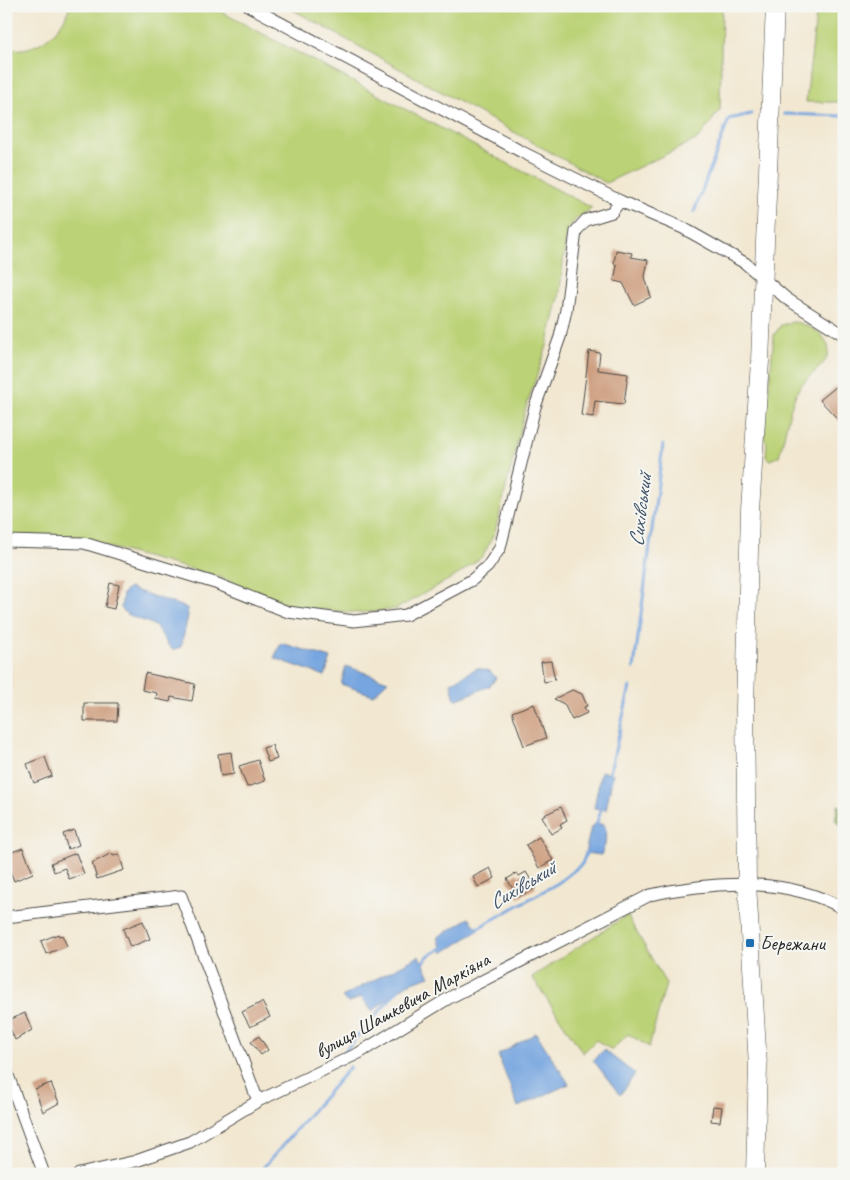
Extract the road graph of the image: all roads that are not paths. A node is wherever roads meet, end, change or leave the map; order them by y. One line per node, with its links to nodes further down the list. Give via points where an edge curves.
1 (249, 6): 3 (street)
2 (775, 6): 4 (highway)
3 (620, 201): 4 (street, via 683,228 745,263); 6 (street, via 612,212 586,220 576,231 560,338 535,407 500,548 488,566 472,580 406,615 354,621 288,612 216,583 84,543)
4 (764, 281): 5 (street); 7 (highway, via 750,510 746,655)
5 (844, 335)
6 (6, 541)
7 (748, 884): 8 (street, вулиця Шашкевича Маркіяна, via 803,893); 11 (street, вулиця Шашкевича Маркіяна, via 684,888 643,898 449,998 359,1052); 14 (highway, via 758,1066)
8 (844, 909)
9 (6, 917): 11 (street, via 181,896)
10 (6, 1070): 12 (street)
11 (258, 1101): 13 (street, вулиця Шашкевича Маркіяна, via 190,1142 136,1161)
12 (44, 1174)
13 (79, 1174)
14 (755, 1174)

